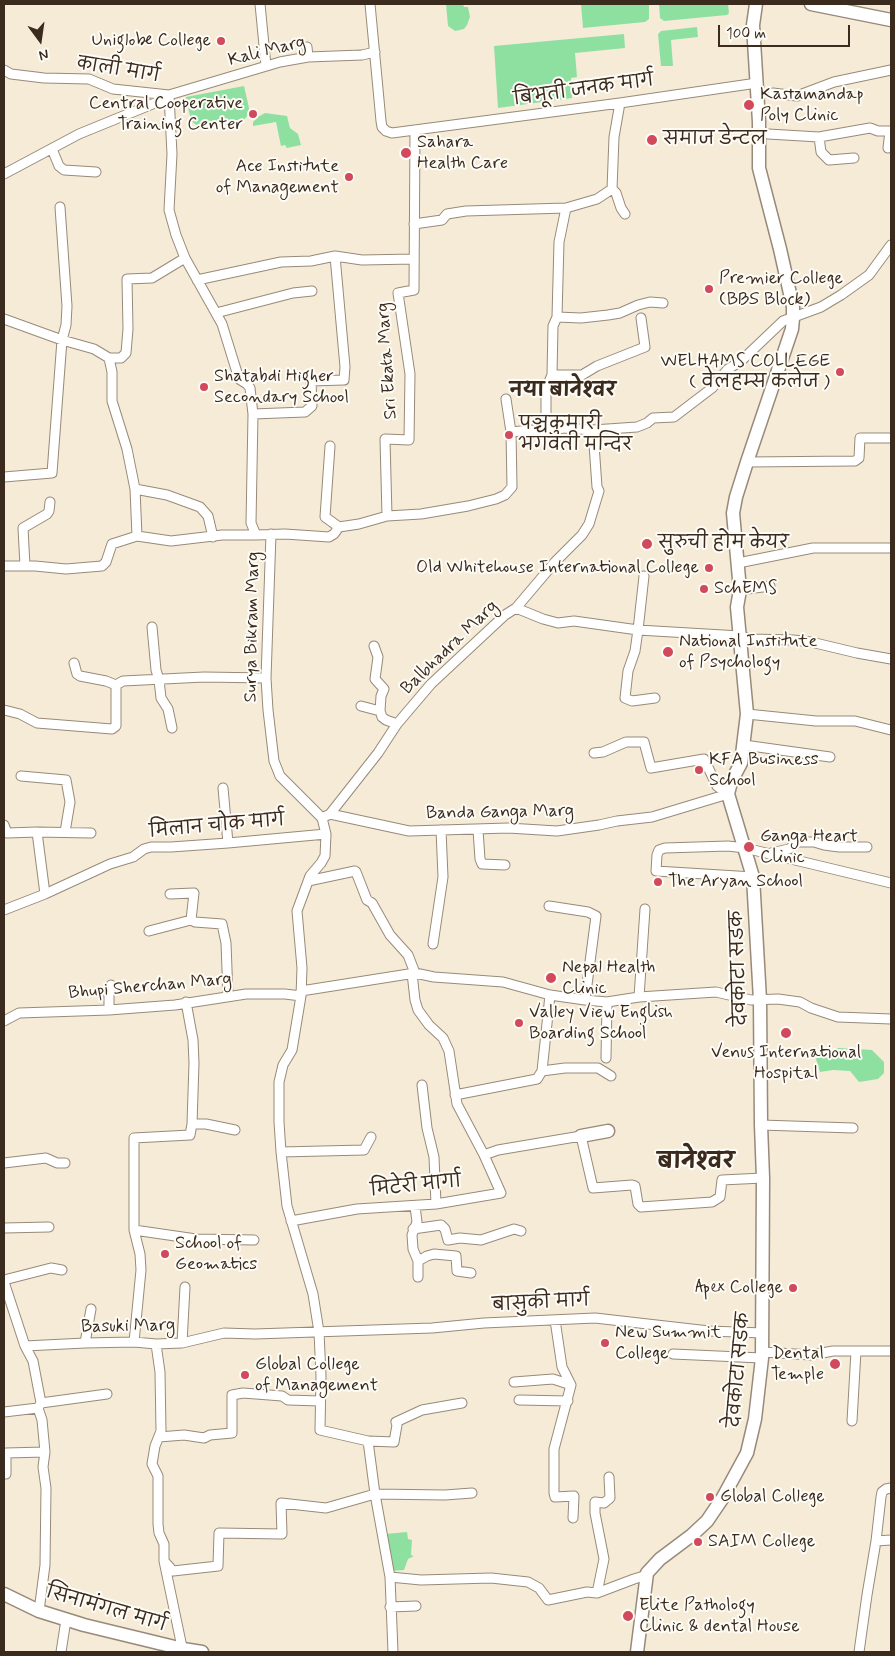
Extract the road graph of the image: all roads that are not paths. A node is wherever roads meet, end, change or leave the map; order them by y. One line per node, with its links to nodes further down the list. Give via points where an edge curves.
1 (260, 4): 10 (street)
2 (370, 4): 8 (street)
3 (745, 4): 5 (main road)
4 (811, 4): 6 (main road)
5 (754, 10): 13 (main road)
6 (891, 20)
7 (307, 47): 9 (street)
8 (375, 52): 9 (street, Kali Marg); 17 (street, बिभूती जनक मार्ग, via 382,127 392,133)
9 (308, 57): 10 (street, Kali Marg)
10 (266, 66): 15 (street, Kali Marg)
11 (4, 70): 15 (street, काली मार्ग, via 44,78 89,79 113,89)
12 (891, 70): 14 (street, via 834,82 797,96)
13 (757, 82): 16 (street, बिभूती जनक मार्ग); 41 (main road, via 759,168 780,249)
14 (773, 93)
15 (169, 97): 22 (street, Kali Marg, via 79,134); 33 (street, Surya Bikram Marg, via 172,154 169,210)
16 (620, 103): 17 (street, बिभूती जनक मार्ग); 26 (street, via 614,137)
17 (415, 130): 30 (street, Sri Ekata Marg)
18 (891, 131): 20 (street, via 870,128); 21 (street)
19 (768, 134): 20 (street)
20 (819, 138): 23 (street, via 821,152 829,160)
21 (888, 148)
22 (52, 149): 24 (street, via 64,170); 25 (street, Kali Marg)
23 (854, 158)
24 (96, 172)
25 (4, 174)
26 (612, 189): 28 (street, via 597,199); 29 (street)
27 (60, 208): 43 (street, via 67,306)
28 (566, 208): 30 (street, via 466,211 447,214 442,220); 39 (street, via 558,242)
29 (625, 214)
30 (414, 224): 34 (street, Sri Ekata Marg)
31 (891, 245): 41 (street, via 869,275 841,296)
32 (336, 256): 34 (street, via 362,260); 35 (street, via 280,262); 47 (street, via 344,380 311,382 312,406 305,412)
33 (185, 258): 35 (street, Surya Bikram Marg); 44 (street, via 152,278 127,279 126,353 121,358)
34 (414, 259): 57 (street, Sri Ekata Marg, via 414,290 398,293 410,374 409,440 385,439)
35 (197, 280): 38 (street, Surya Bikram Marg)
36 (312, 291): 38 (street)
37 (663, 303): 39 (street, via 650,302 608,315)
38 (216, 314): 47 (street, Surya Bikram Marg, via 239,379 250,388)
39 (557, 316): 45 (street, via 552,326)
40 (640, 318): 45 (street, via 645,348 582,374)
41 (793, 318): 48 (street, via 783,321 712,388 674,417 653,418 637,427); 53 (main road)
42 (4, 319): 43 (street)
43 (62, 340): 44 (street, via 94,349); 54 (street, via 52,474)
44 (109, 358): 55 (street, via 112,401)
45 (552, 375): 50 (street, via 546,389)
46 (506, 399): 49 (street)
47 (253, 414): 59 (street, Surya Bikram Marg, via 251,523)
48 (594, 430): 50 (street, via 562,428); 70 (street, via 599,491 590,524)
49 (511, 432): 50 (street); 57 (street, via 512,487 505,495 468,506)
50 (546, 432)
51 (891, 438): 53 (street, via 866,437 859,440 859,458 855,461)
52 (330, 446): 58 (street, via 325,517)
53 (747, 462): 64 (main road, via 733,513)
54 (4, 477)
55 (135, 489): 61 (street); 62 (street, via 168,495 200,507 208,516)
56 (50, 502): 66 (street, via 47,514 23,528)
57 (387, 516): 58 (street)
58 (339, 527): 60 (street, via 329,537)
59 (256, 534): 60 (street, Surya Bikram Marg); 62 (street)
60 (271, 534): 77 (street, Surya Bikram Marg)
61 (137, 536): 62 (street, via 171,541); 66 (street, via 112,544 102,566 66,569)
62 (213, 536)
63 (891, 548): 64 (street, via 813,548)
64 (738, 562): 69 (main road)
65 (4, 566): 66 (street)
66 (25, 566)
67 (644, 576): 72 (street)
68 (770, 586): 69 (street)
69 (740, 590): 73 (main road, via 737,607)
70 (516, 608): 72 (street, Balbhadra Marg, via 558,622 574,621); 85 (street, Balbhadra Marg, via 431,684)
71 (152, 627): 78 (street)
72 (638, 630): 73 (street, Balbhadra Marg); 80 (street, via 625,698 632,701)
73 (740, 636): 75 (street, Balbhadra Marg, via 811,642); 84 (main road)
74 (374, 646): 83 (street, via 378,657 375,680 384,690)
75 (891, 659)
76 (74, 663): 79 (street, via 80,676)
77 (266, 678): 78 (street); 94 (street, Surya Bikram Marg, via 274,761 280,776)
78 (159, 680): 79 (street, via 123,681); 86 (street, via 161,698 168,709)
79 (116, 685): 82 (street, via 116,726 112,729 37,723)
80 (655, 698)
81 (361, 706): 83 (street)
82 (4, 710)
83 (380, 712): 85 (street, via 386,720)
84 (747, 714): 87 (street, via 816,721 855,721); 88 (main road)
85 (397, 724): 94 (street, Balbhadra Marg, via 378,753)
86 (172, 728)
87 (891, 730)
88 (744, 745): 90 (street); 93 (main road, via 741,763)
89 (594, 753): 93 (street, via 626,742 644,742 651,768 704,759 717,786)
90 (830, 757)
91 (21, 776): 99 (street, via 66,780 70,802)
92 (223, 788): 102 (street)
93 (728, 794): 97 (street, Banda Ganga Marg, via 652,817 599,825 557,831); 103 (main road, देवकोटा सडक)
94 (326, 816): 96 (street, Banda Ganga Marg, via 410,831); 101 (street)
95 (5, 830): 98 (street)
96 (442, 830): 97 (street, Banda Ganga Marg); 117 (street, via 444,877)
97 (478, 830): 106 (street, via 482,864)
98 (38, 832): 99 (street); 110 (street)
99 (65, 832): 100 (street)
100 (91, 833)
101 (326, 834): 102 (street, मिलान चोक मार्ग); 108 (street, via 325,856)
102 (228, 843): 110 (street, मिलान चोक मार्ग, via 151,847)
103 (745, 848): 105 (street); 107 (main road, देवकोटा सडक); 107 (street, via 665,848 657,855 656,871)
104 (867, 848): 105 (street, via 798,842 789,849)
105 (768, 854): 109 (street)
106 (505, 865)
107 (753, 877): 125 (main road, देवकोटा सडक)
108 (308, 881): 118 (street, via 355,871 367,900 408,955); 120 (street, via 298,911)
109 (891, 883)
110 (45, 894): 114 (street, मिलान चोक मार्ग)
111 (170, 894): 115 (street, via 194,893)
112 (549, 906): 124 (street, via 596,916)
113 (645, 909): 123 (street)
114 (4, 910)
115 (191, 920): 116 (street); 122 (street, via 221,921 226,943)
116 (149, 931)
117 (432, 944)
118 (413, 973): 120 (street, Bhupi Sherchan Marg); 121 (street, Bhupi Sherchan Marg, via 503,982); 135 (street, via 414,1000 418,1010 428,1025 443,1038 449,1051)
119 (111, 985): 128 (street)
120 (301, 993): 122 (street, Bhupi Sherchan Marg); 143 (street, via 292,1050 283,1065 279,1082)
121 (550, 995): 124 (street, Bhupi Sherchan Marg); 132 (street)
122 (228, 996): 126 (street, Bhupi Sherchan Marg)
123 (639, 997): 125 (street, Bhupi Sherchan Marg, via 716,992); 127 (street, Bhupi Sherchan Marg)
124 (585, 1000): 127 (street, Bhupi Sherchan Marg)
125 (760, 1000): 129 (street, Bhupi Sherchan Marg, via 800,1002 838,1017); 137 (main road, देवकोटा सडक)
126 (186, 1002): 128 (street, Bhupi Sherchan Marg); 136 (street, via 193,1040)
127 (607, 1002): 131 (street)
128 (109, 1010): 130 (street, Bhupi Sherchan Marg, via 19,1013)
129 (891, 1020)
130 (4, 1021)
131 (606, 1058)
132 (542, 1071): 133 (street, via 598,1068); 135 (street, via 538,1079)
133 (611, 1076)
134 (422, 1085): 148 (street, via 434,1157)
135 (455, 1095): 144 (street)
136 (192, 1124): 139 (street); 154 (street, via 190,1135 134,1138)
137 (761, 1125): 138 (street); 147 (main road, देवकोटा सडक)
138 (853, 1128)
139 (235, 1130)
140 (610, 1130): 142 (main road)
141 (371, 1136): 143 (street, via 364,1150)
142 (581, 1136): 144 (street); 147 (street, via 593,1188 635,1186 641,1207 712,1202 720,1197 722,1180)
143 (280, 1152): 150 (street)
144 (484, 1155): 148 (street, मिटेरी मार्गा, via 501,1193)
145 (4, 1163): 146 (street, via 46,1158)
146 (65, 1163)
147 (763, 1178): 166 (main road, देवकोटा सडक)
148 (436, 1204): 149 (street, मिटेरी मार्गा)
149 (415, 1206): 150 (street, मिटेरी मार्गा, via 357,1209); 153 (street, via 417,1222)
150 (291, 1221): 165 (street, via 313,1294)
151 (49, 1227): 152 (street)
152 (4, 1228)
153 (414, 1229): 155 (street, via 441,1225 446,1229 448,1240 481,1240 514,1229); 157 (street, via 413,1249)
154 (134, 1230): 156 (street, via 196,1239); 167 (street, via 141,1270)
155 (521, 1231)
156 (254, 1240)
157 (418, 1261): 159 (street, via 434,1254 456,1256 457,1271); 160 (street)
158 (62, 1270): 161 (street, via 51,1268)
159 (471, 1273)
160 (418, 1277)
161 (4, 1281): 171 (street)
162 (185, 1287): 169 (street)
163 (90, 1309): 168 (street)
164 (555, 1320): 165 (street, बासुकी मार्ग); 166 (street, बासुकी मार्ग, via 595,1318 709,1331); 177 (street, via 562,1367)
165 (319, 1332): 169 (street, Basuki Marg, via 224,1333); 180 (street)
166 (763, 1333): 175 (main road, देवकोटा सडक)
167 (134, 1342): 168 (street, Basuki Marg); 170 (street, Basuki Marg)
168 (85, 1343): 171 (street, Basuki Marg)
169 (182, 1343): 170 (street, Basuki Marg)
170 (156, 1344): 186 (street, via 160,1372)
171 (25, 1346): 183 (street, via 33,1361)
172 (856, 1351): 173 (street); 175 (street); 185 (street)
173 (891, 1351)
174 (673, 1354): 175 (street)
175 (762, 1355): 198 (main road, देवकोटा सडक, via 755,1419 747,1453 712,1515 652,1566)
176 (514, 1382): 177 (street, via 553,1379)
177 (571, 1385): 181 (street)
178 (107, 1394): 183 (street)
179 (519, 1400): 181 (street)
180 (320, 1401): 186 (street, via 243,1393 232,1395 232,1433 204,1438); 187 (street, via 320,1430)
181 (568, 1401): 194 (street, via 554,1449 554,1493 555,1497 574,1496)
182 (462, 1403): 187 (street, via 422,1410 396,1422 394,1442)
183 (40, 1405): 184 (street); 188 (street)
184 (4, 1412)
185 (852, 1421)
186 (159, 1437): 197 (street, via 152,1464 158,1476 158,1524 164,1544)
187 (368, 1441): 192 (street)
188 (46, 1452): 189 (street, via 6,1453); 204 (street, via 45,1565)
189 (4, 1474)
190 (609, 1477): 200 (street, via 610,1498 604,1503 595,1502 604,1559)
191 (891, 1488): 196 (street, via 882,1492)
192 (374, 1494): 193 (street); 197 (street, via 326,1508 281,1503 282,1534 219,1533 218,1566 172,1571); 199 (street)
193 (472, 1494)
194 (573, 1518)
195 (891, 1540): 196 (street)
196 (876, 1541): 211 (street)
197 (164, 1561): 206 (street)
198 (647, 1575): 200 (street); 210 (main road)
199 (390, 1576): 200 (street, via 421,1580 491,1578 528,1582 539,1588 548,1600); 203 (street)
200 (597, 1593)
201 (4, 1594): 204 (main road, सिनामंगल मार्ग)
202 (416, 1606): 203 (street)
203 (390, 1608): 209 (street)
204 (39, 1611): 205 (main road, सिनामंगल मार्ग)
205 (66, 1620): 206 (main road, सिनामंगल मार्ग); 207 (street)
206 (183, 1651): 208 (main road, सिनामंगल मार्ग)
207 (61, 1652)
208 (202, 1652)
209 (393, 1652)
210 (637, 1652)
211 (859, 1652)

